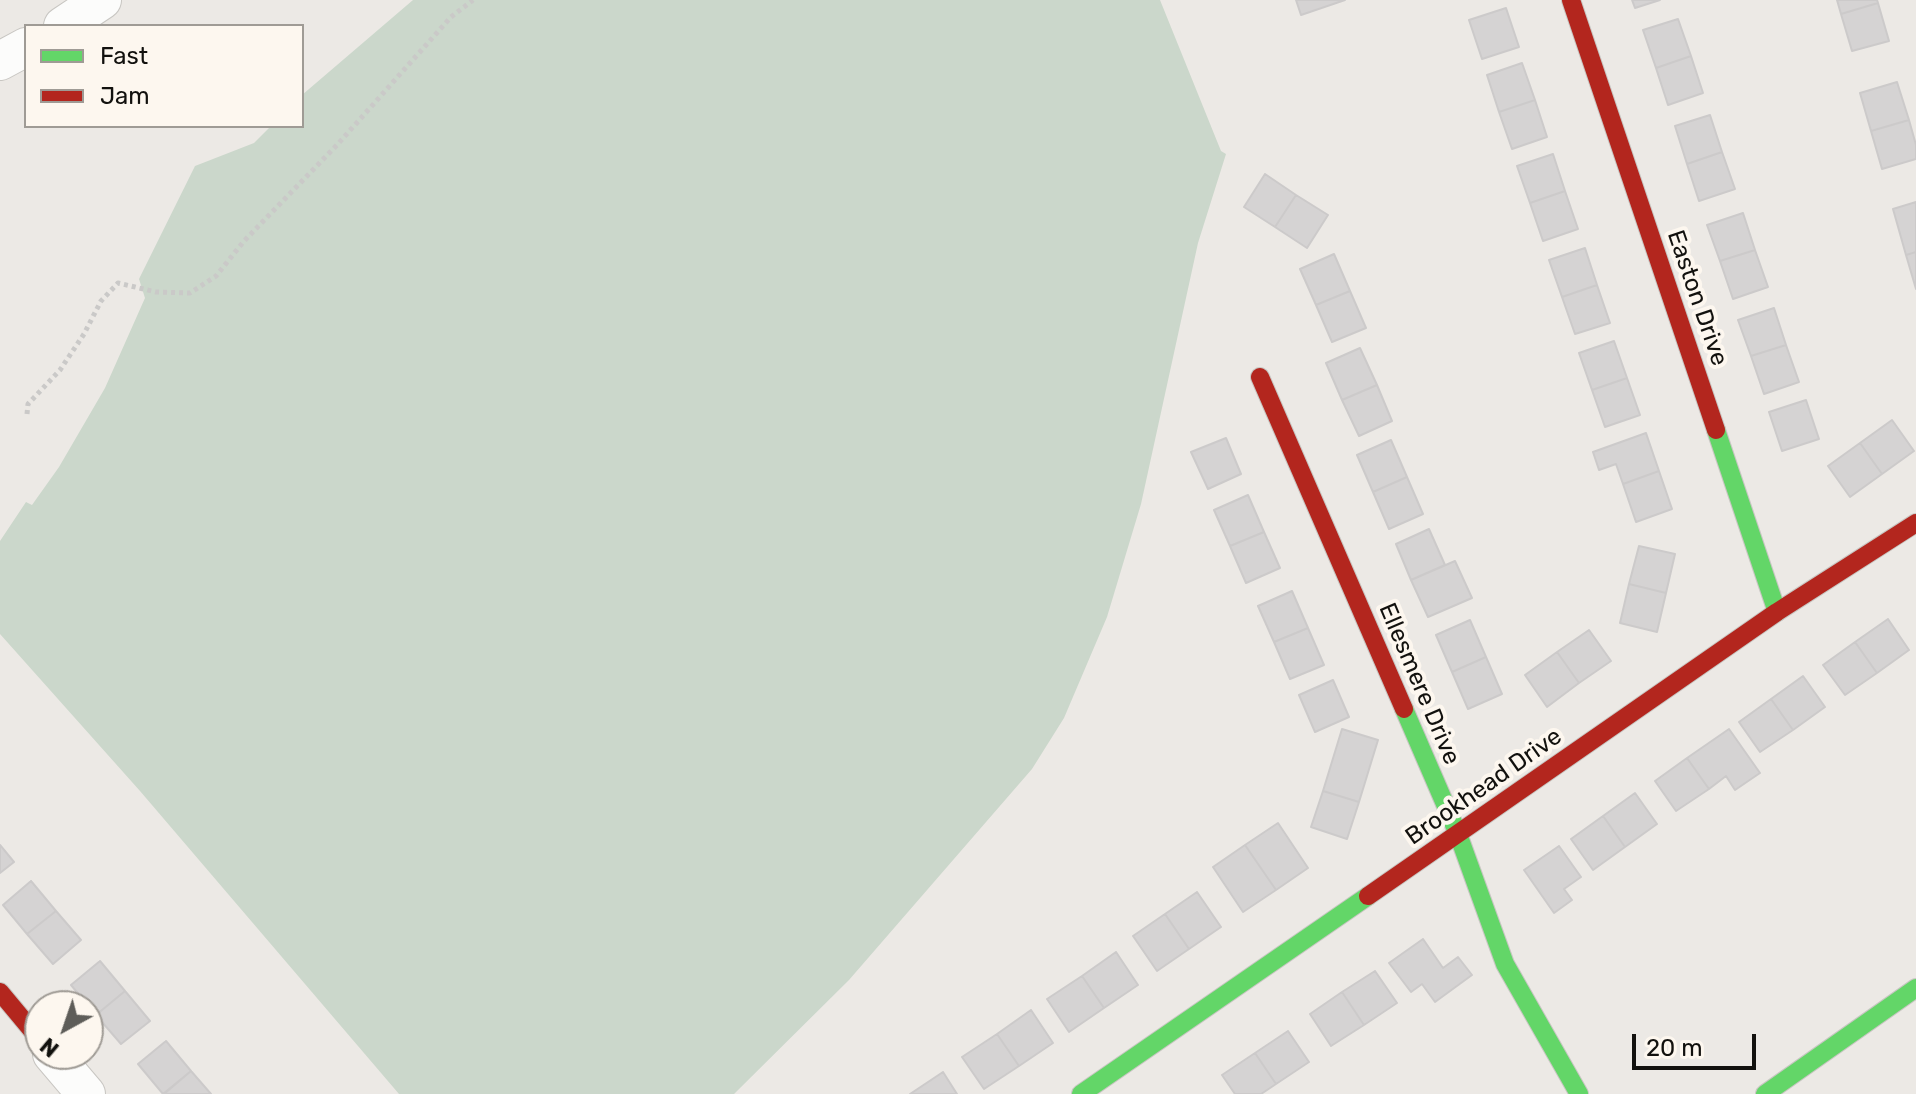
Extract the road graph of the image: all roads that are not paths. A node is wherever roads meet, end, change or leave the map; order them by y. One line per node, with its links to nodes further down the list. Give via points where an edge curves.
1 (102, 0): 3 (street)
2 (1571, 0): 8 (street, Easton Drive)
3 (66, 24)
4 (24, 48): 5 (street)
5 (0, 61)
6 (1260, 377): 9 (street, Ellesmere Drive)
7 (1916, 523): 8 (street, Brookhead Drive)
8 (1777, 612): 9 (street, Brookhead Drive)
9 (1458, 834): 15 (street, Brookhead Drive); 16 (street, Ellesmere Drive, via 1505,964)
10 (1916, 988): 17 (street)
11 (0, 992): 12 (street)
12 (24, 1021)
13 (66, 1070): 14 (street)
14 (86, 1094)
15 (1081, 1094)
16 (1579, 1094)
17 (1765, 1094)

